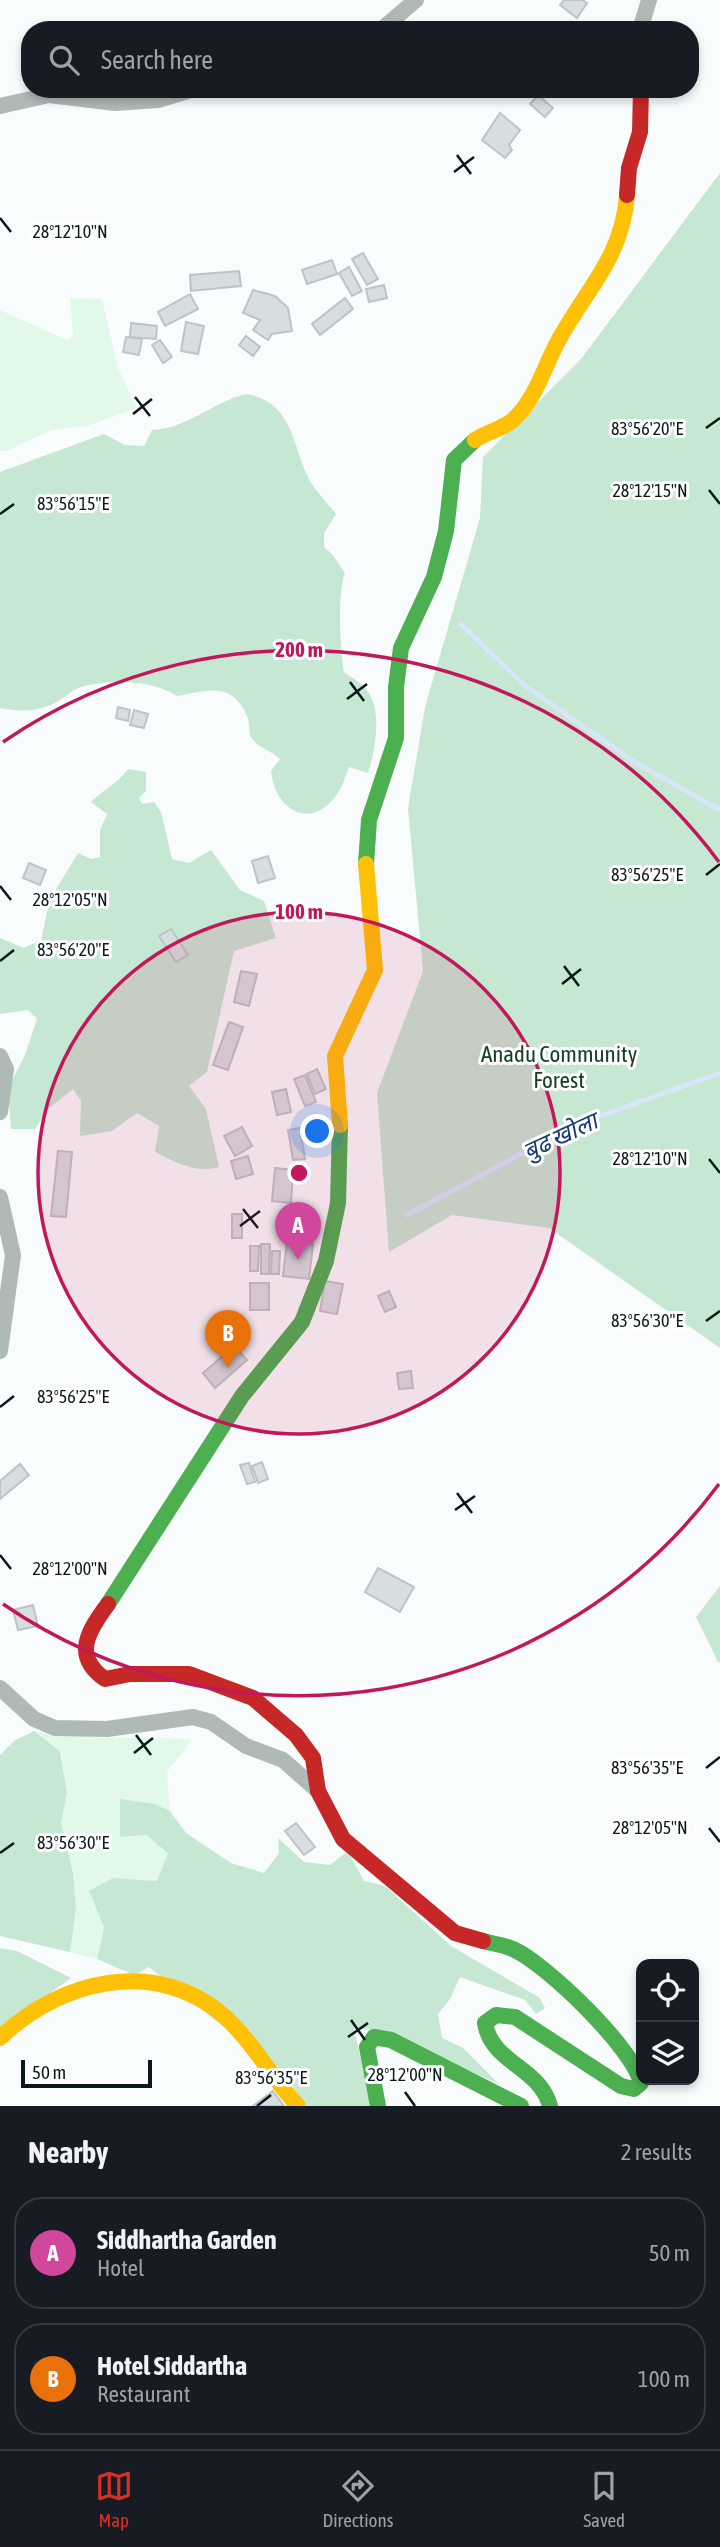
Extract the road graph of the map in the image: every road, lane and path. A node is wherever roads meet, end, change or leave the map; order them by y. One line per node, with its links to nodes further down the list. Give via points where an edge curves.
1 (416, 0): 3 (street)
2 (649, 0): 4 (street)
3 (392, 21)
4 (643, 21)
5 (36, 98): 9 (street)
6 (74, 98): 7 (street, via 115,103)
7 (165, 98)
8 (641, 98): 15 (street, via 640,132 629,168 625,220 601,278 558,343 525,407 512,421 477,438 454,460 446,531 434,577 401,648 396,737 369,820 366,866 375,970 335,1056 340,1111 338,1203 326,1261 302,1322 242,1396 98,1617 84,1650 89,1668 104,1679 189,1674 253,1698 296,1735 313,1758)
9 (0, 106)
10 (0, 1056): 11 (street, via 6,1069)
11 (0, 1112)
12 (0, 1197): 13 (street, via 13,1255)
13 (0, 1351)
14 (0, 1688): 15 (street, via 34,1719 55,1728 107,1729 193,1717 211,1722 246,1746 283,1760)
15 (318, 1791): 20 (street, via 343,1839 455,1933 513,1949 536,1964 623,2047 638,2070 641,2083 634,2089 621,2086 515,2017 496,2015 485,2023 488,2039 536,2078)
16 (0, 2038): 17 (street, via 52,2000 94,1985 142,1978 167,1982 220,2015 243,2036)
17 (298, 2106)
18 (377, 2106): 19 (street, via 367,2047 374,2037 391,2040)
19 (521, 2106)
20 (550, 2106)

